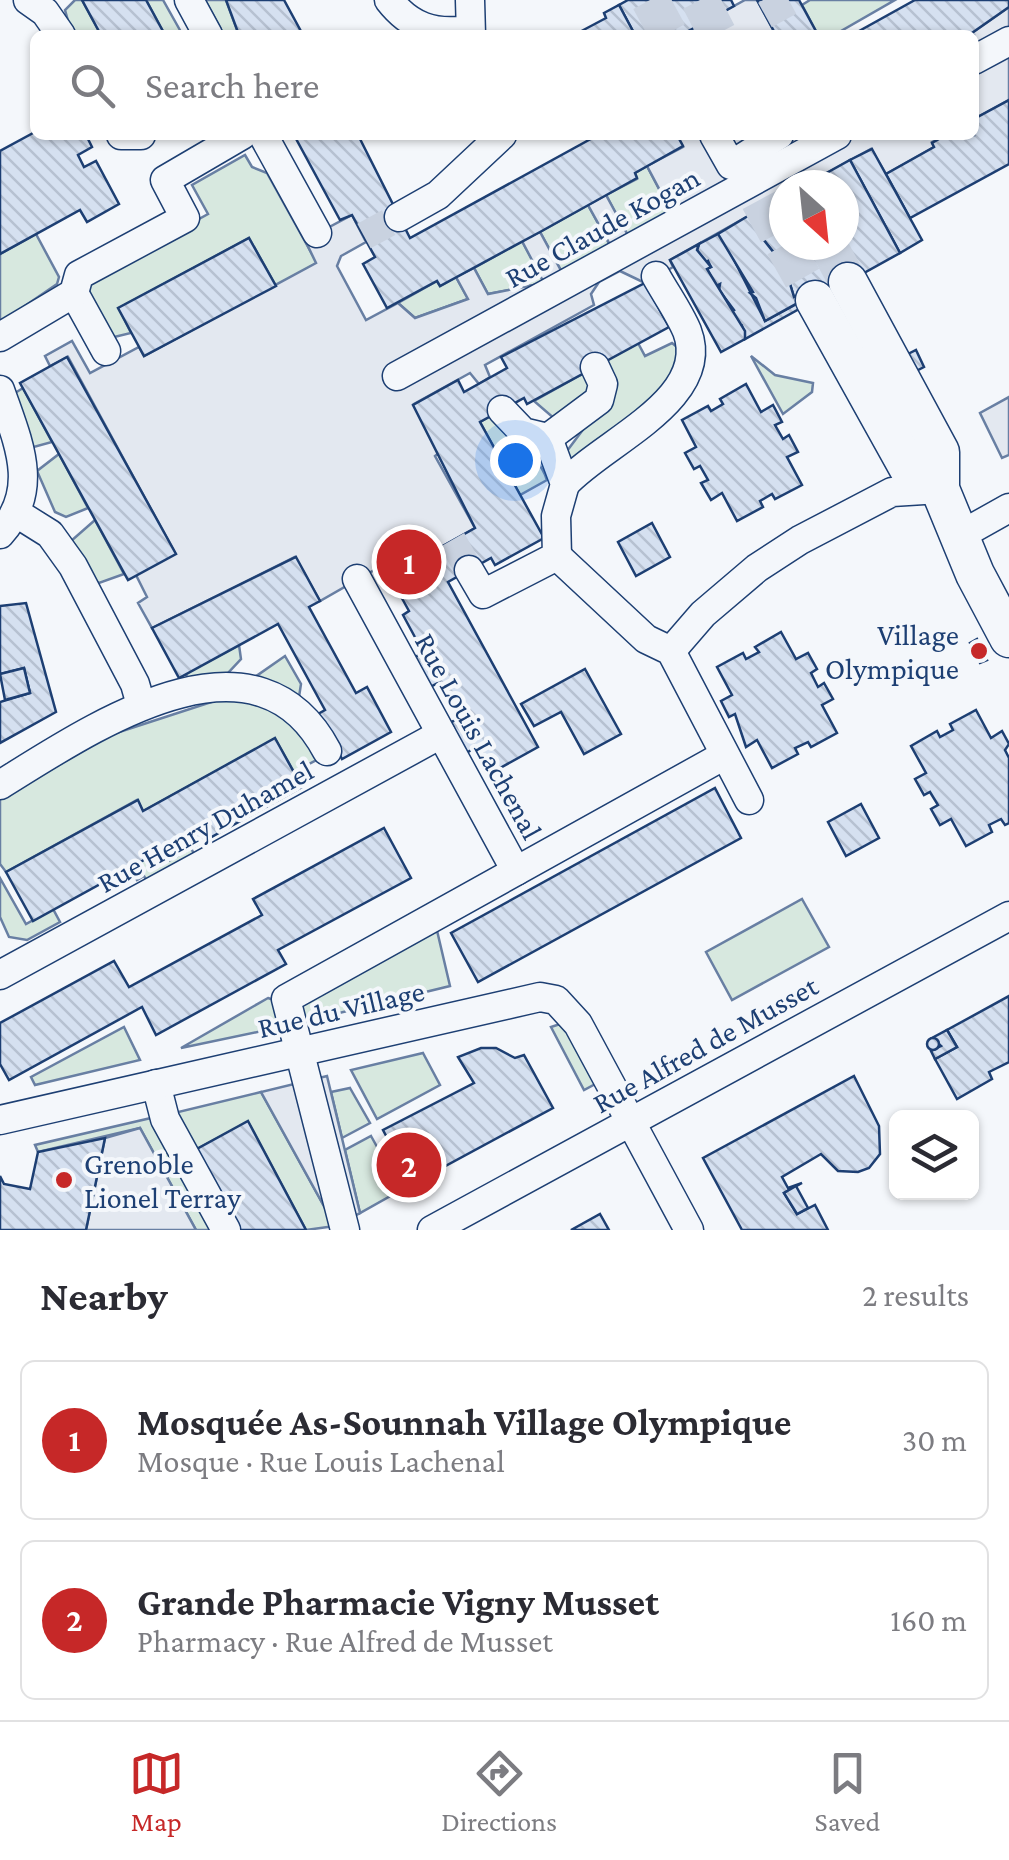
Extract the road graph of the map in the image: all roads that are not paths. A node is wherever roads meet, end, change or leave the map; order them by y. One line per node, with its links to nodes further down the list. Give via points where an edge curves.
1 (28, 0): 5 (street)
2 (189, 0): 6 (street)
3 (389, 0): 7 (street)
4 (470, 0): 8 (street)
5 (58, 30)
6 (205, 30)
7 (429, 30)
8 (469, 30)
9 (1009, 41): 10 (street)
10 (979, 57)
11 (233, 140): 21 (street, via 165,180 185,218 79,275)
12 (266, 140): 18 (street)
13 (497, 140): 17 (street, via 438,195)
14 (717, 140): 15 (street, via 730,165)
15 (772, 140)
16 (829, 140): 26 (street, Rue Claude Kogan)
17 (399, 218)
18 (317, 234)
19 (656, 276): 30 (street, via 686,331 689,372 672,399)
20 (848, 282): 31 (street, via 940,452)
21 (74, 293): 23 (street); 24 (street)
22 (814, 300): 31 (street, via 910,470)
23 (0, 337)
24 (106, 351)
25 (595, 367): 29 (street, via 599,400)
26 (397, 376)
27 (0, 390): 33 (street, via 26,488)
28 (502, 410): 29 (street, via 523,432)
29 (548, 438): 30 (street)
30 (565, 484): 35 (street, via 556,516)
31 (940, 489): 34 (street); 39 (street, via 892,492 800,540 703,614)
32 (1009, 508): 34 (street)
33 (9, 524): 40 (street, via 50,534 73,566)
34 (958, 536): 38 (street)
35 (557, 556): 36 (street, via 483,594); 39 (street, via 646,638)
36 (468, 570)
37 (357, 579): 41 (street, Rue Louis Lachenal)
38 (1009, 638)
39 (671, 651): 43 (street)
40 (140, 705): 42 (street, via 242,684 301,714); 44 (street)
41 (440, 734): 46 (street, Rue Louis Lachenal); 48 (street, Rue Henry Duhamel)
42 (327, 751)
43 (723, 756): 45 (street); 46 (street)
44 (0, 786)
45 (749, 800)
46 (516, 871): 49 (street, via 286,1000)
47 (1009, 916): 52 (street, Rue Alfred de Musset)
48 (0, 975)
49 (299, 1051): 50 (street, Rue du Village); 52 (street, Rue du Village, via 540,997 556,1000 578,1024); 54 (street)
50 (156, 1084): 51 (street, Rue du Village); 53 (street, via 164,1118)
51 (0, 1120)
52 (631, 1122): 55 (street, Rue Alfred de Musset); 56 (street)
53 (226, 1230)
54 (345, 1230)
55 (432, 1230)
56 (689, 1230)

